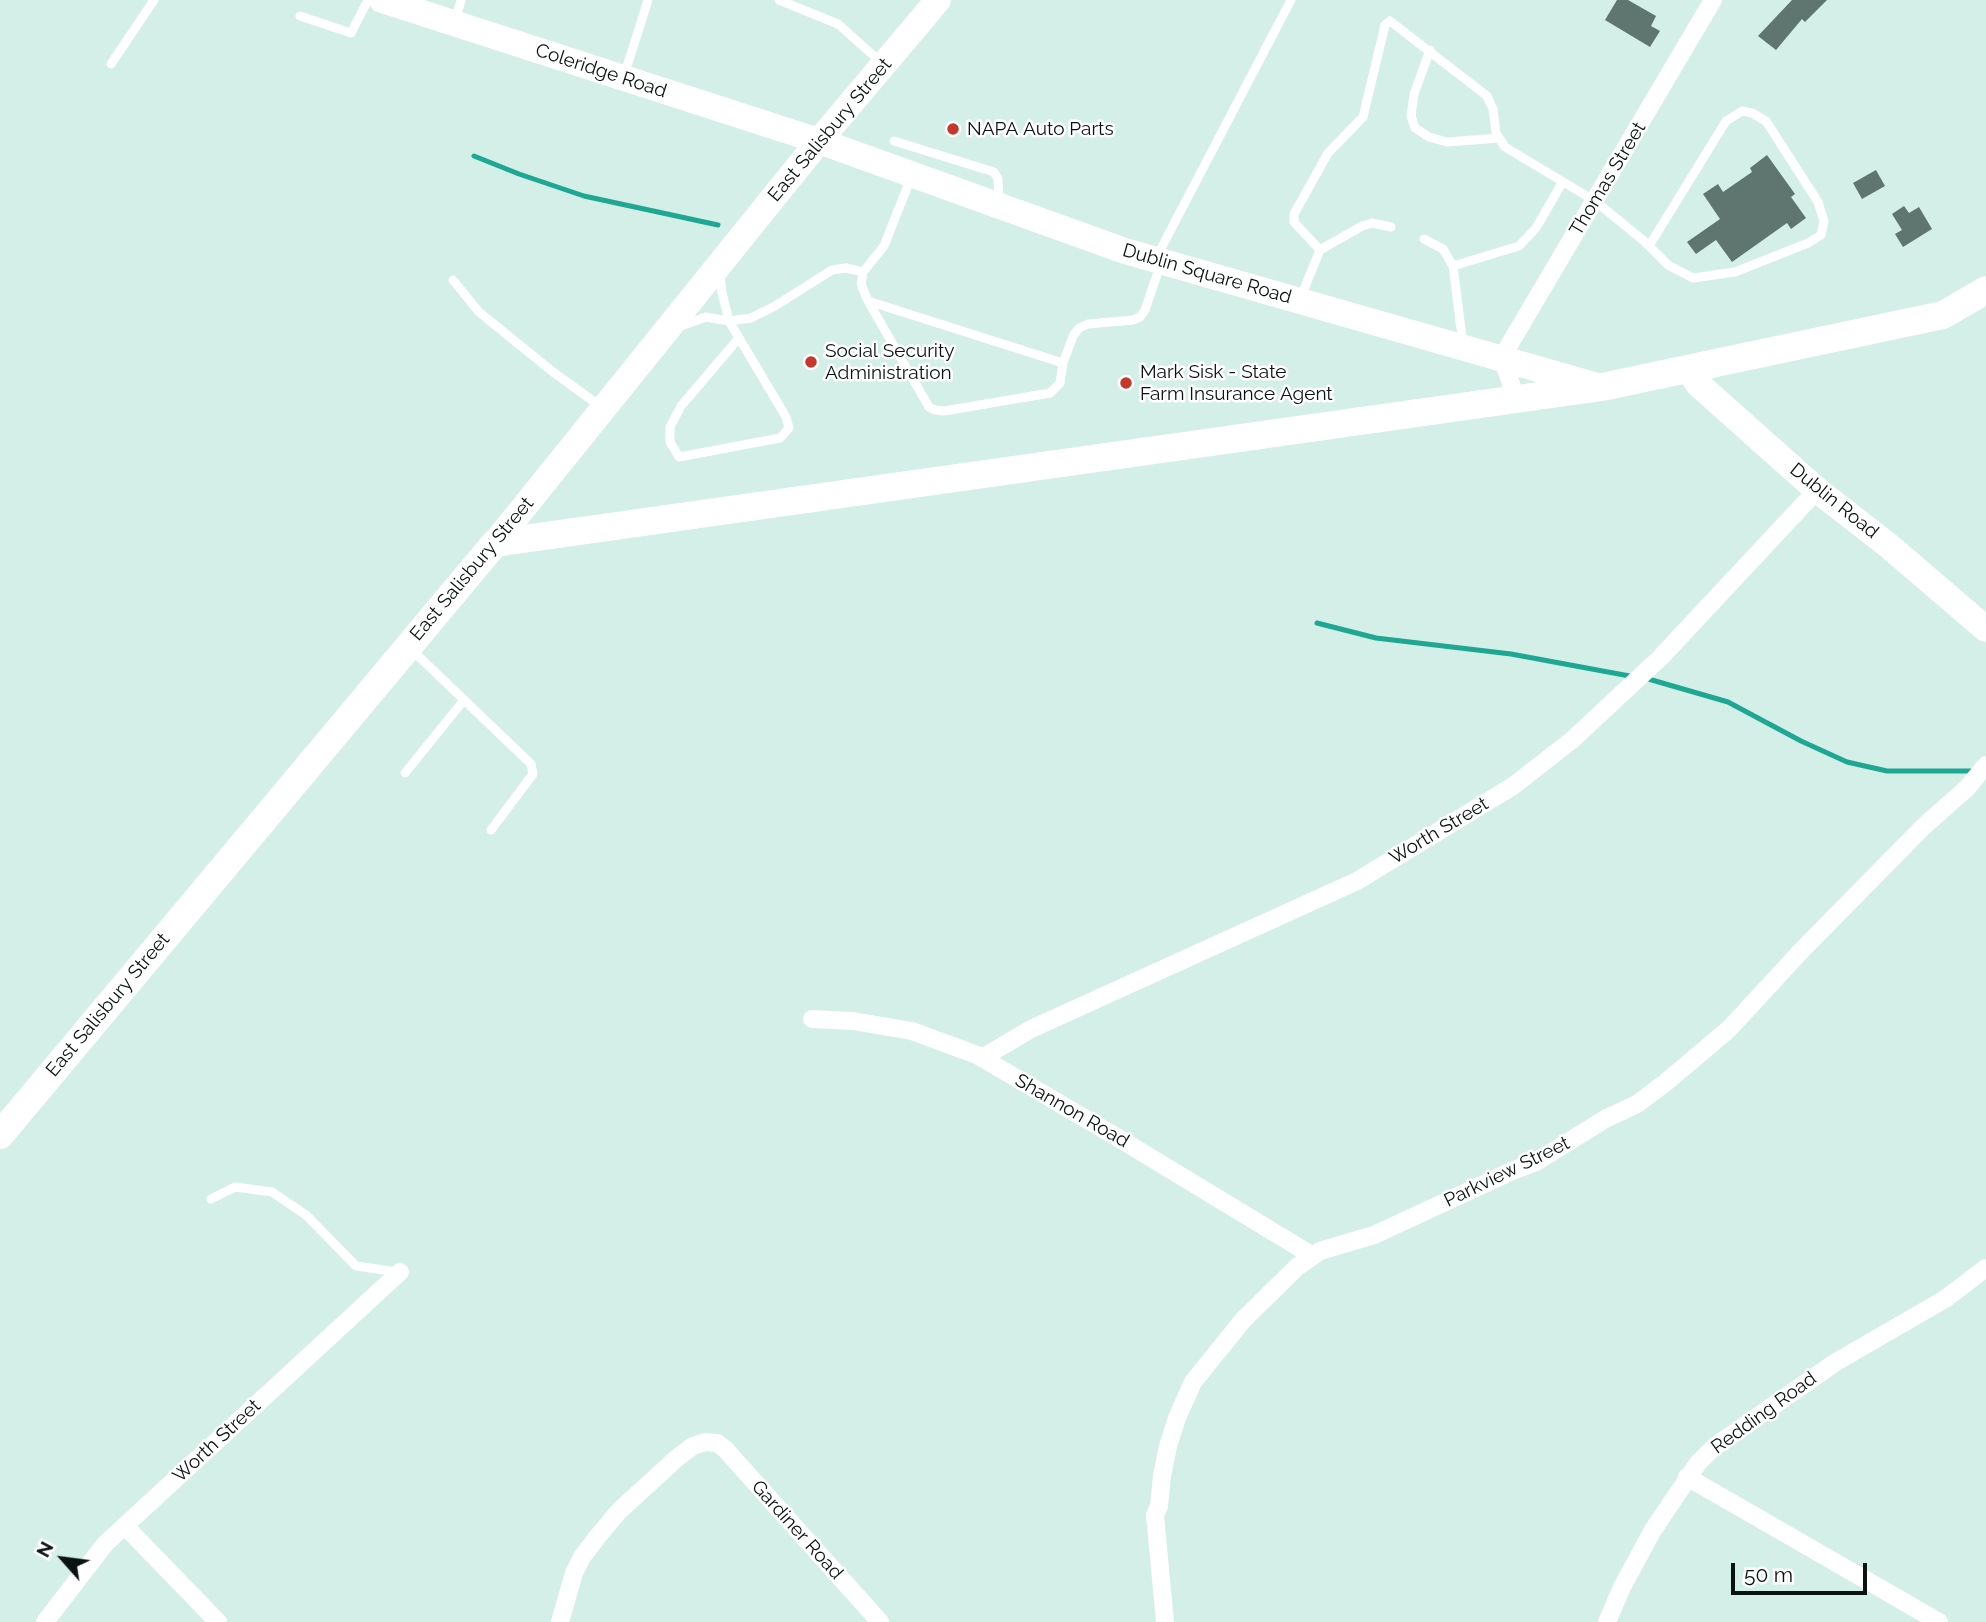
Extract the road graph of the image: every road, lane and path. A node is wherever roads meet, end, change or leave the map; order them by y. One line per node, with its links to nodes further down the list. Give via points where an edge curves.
1 (154, 0): 12 (lane)
2 (368, 0): 10 (lane, via 351,33)
3 (382, 0): 9 (street, Coleridge Road)
4 (648, 0): 14 (lane)
5 (779, 0): 13 (lane, via 838,24)
6 (938, 0): 13 (street, East Salisbury Street)
7 (1291, 0): 26 (lane)
8 (1713, 0): 20 (street, Thomas Street)
9 (458, 12): 14 (street, Coleridge Road)
10 (300, 16)
11 (1430, 50): 15 (lane, via 1488,96); 15 (lane, via 1414,94 1410,116 1415,128 1447,142); 25 (lane, via 1394,22 1385,24 1363,117 1328,153 1294,214 1294,222)
12 (111, 64)
13 (884, 65): 16 (street, East Salisbury Street)
14 (623, 78): 16 (street, Coleridge Road)
15 (1499, 138): 19 (lane, via 1516,156)
16 (820, 141): 18 (street, Dublin Square Road); 27 (street, East Salisbury Street)
17 (894, 141): 21 (lane, via 994,172)
18 (912, 175): 21 (street, Dublin Square Road); 29 (lane, via 884,246)
19 (1563, 183): 20 (lane); 28 (lane, via 1536,228 1519,246)
20 (1595, 201): 24 (lane); 38 (street, Thomas Street)
21 (999, 206): 26 (street, Dublin Square Road)
22 (1391, 227): 25 (lane, via 1362,226)
23 (1424, 239): 28 (lane, via 1443,249)
24 (1649, 246): 24 (lane, via 1668,265 1693,278 1735,271 1808,243 1821,235 1824,221 1818,202 1766,121 1742,111 1726,121)
25 (1320, 250): 32 (lane)
26 (1159, 261): 32 (street, Dublin Square Road); 39 (lane, via 1140,317 1079,328)
27 (719, 265): 34 (lane); 35 (street, East Salisbury Street)
28 (1453, 266): 37 (lane)
29 (863, 272): 33 (lane, via 861,284); 34 (lane, via 832,270 751,318)
30 (453, 280): 43 (lane, via 479,312)
31 (1986, 290): 40 (main road, via 1943,315)
32 (1299, 300): 37 (street, Dublin Square Road)
33 (868, 301): 39 (lane); 39 (lane, via 929,407 935,410 1050,393 1060,383)
34 (729, 321): 35 (lane, via 706,317); 36 (lane)
35 (661, 337): 43 (street, East Salisbury Street)
36 (740, 338): 36 (lane, via 789,428 780,438 679,457 670,442 670,427 681,405)
37 (1464, 346): 38 (street, Dublin Square Road)
38 (1502, 357): 41 (street, Dublin Square Road); 42 (street)
39 (1063, 363)
40 (1688, 369): 41 (main road); 44 (street, Dublin Road, via 1698,384)
41 (1601, 387): 42 (main road)
42 (1516, 399): 45 (main road)
43 (603, 408): 45 (street, East Salisbury Street)
44 (1817, 490): 46 (street, Dublin Road); 53 (street, Worth Street, via 1660,657 1572,740 1513,786 1357,881 1031,1029)
45 (495, 543): 47 (main road, East Salisbury Street)
46 (1986, 629)
47 (408, 646): 48 (lane); 54 (main road, East Salisbury Street)
48 (464, 700): 50 (lane); 51 (lane, via 531,764 533,774)
49 (1986, 765): 56 (street, Parkview Street, via 1729,1029 1637,1104 1536,1162 1374,1235)
50 (405, 773)
51 (491, 830)
52 (813, 1019): 53 (street, Shannon Road, via 912,1031)
53 (982, 1058): 56 (street, Shannon Road)
54 (0, 1135)
55 (211, 1199): 58 (lane, via 235,1187 272,1192 306,1215 356,1266)
56 (1312, 1256): 65 (street, Parkview Street, via 1226,1339 1193,1382 1177,1418 1162,1476 1155,1532)
57 (1986, 1268): 59 (street, Redding Road, via 1945,1299 1836,1362 1731,1433)
58 (400, 1272): 60 (street, Worth Street)
59 (1687, 1478): 66 (street, Redding Road, via 1653,1530); 67 (street)
60 (125, 1526): 61 (street, Worth Street, via 105,1544); 62 (street)
61 (45, 1622)
62 (218, 1622)
63 (560, 1622): 64 (street, Gardiner Road, via 574,1573 598,1536 678,1457 705,1442 725,1449)
64 (880, 1622)
65 (1165, 1622)
66 (1607, 1622)
67 (1939, 1622)

